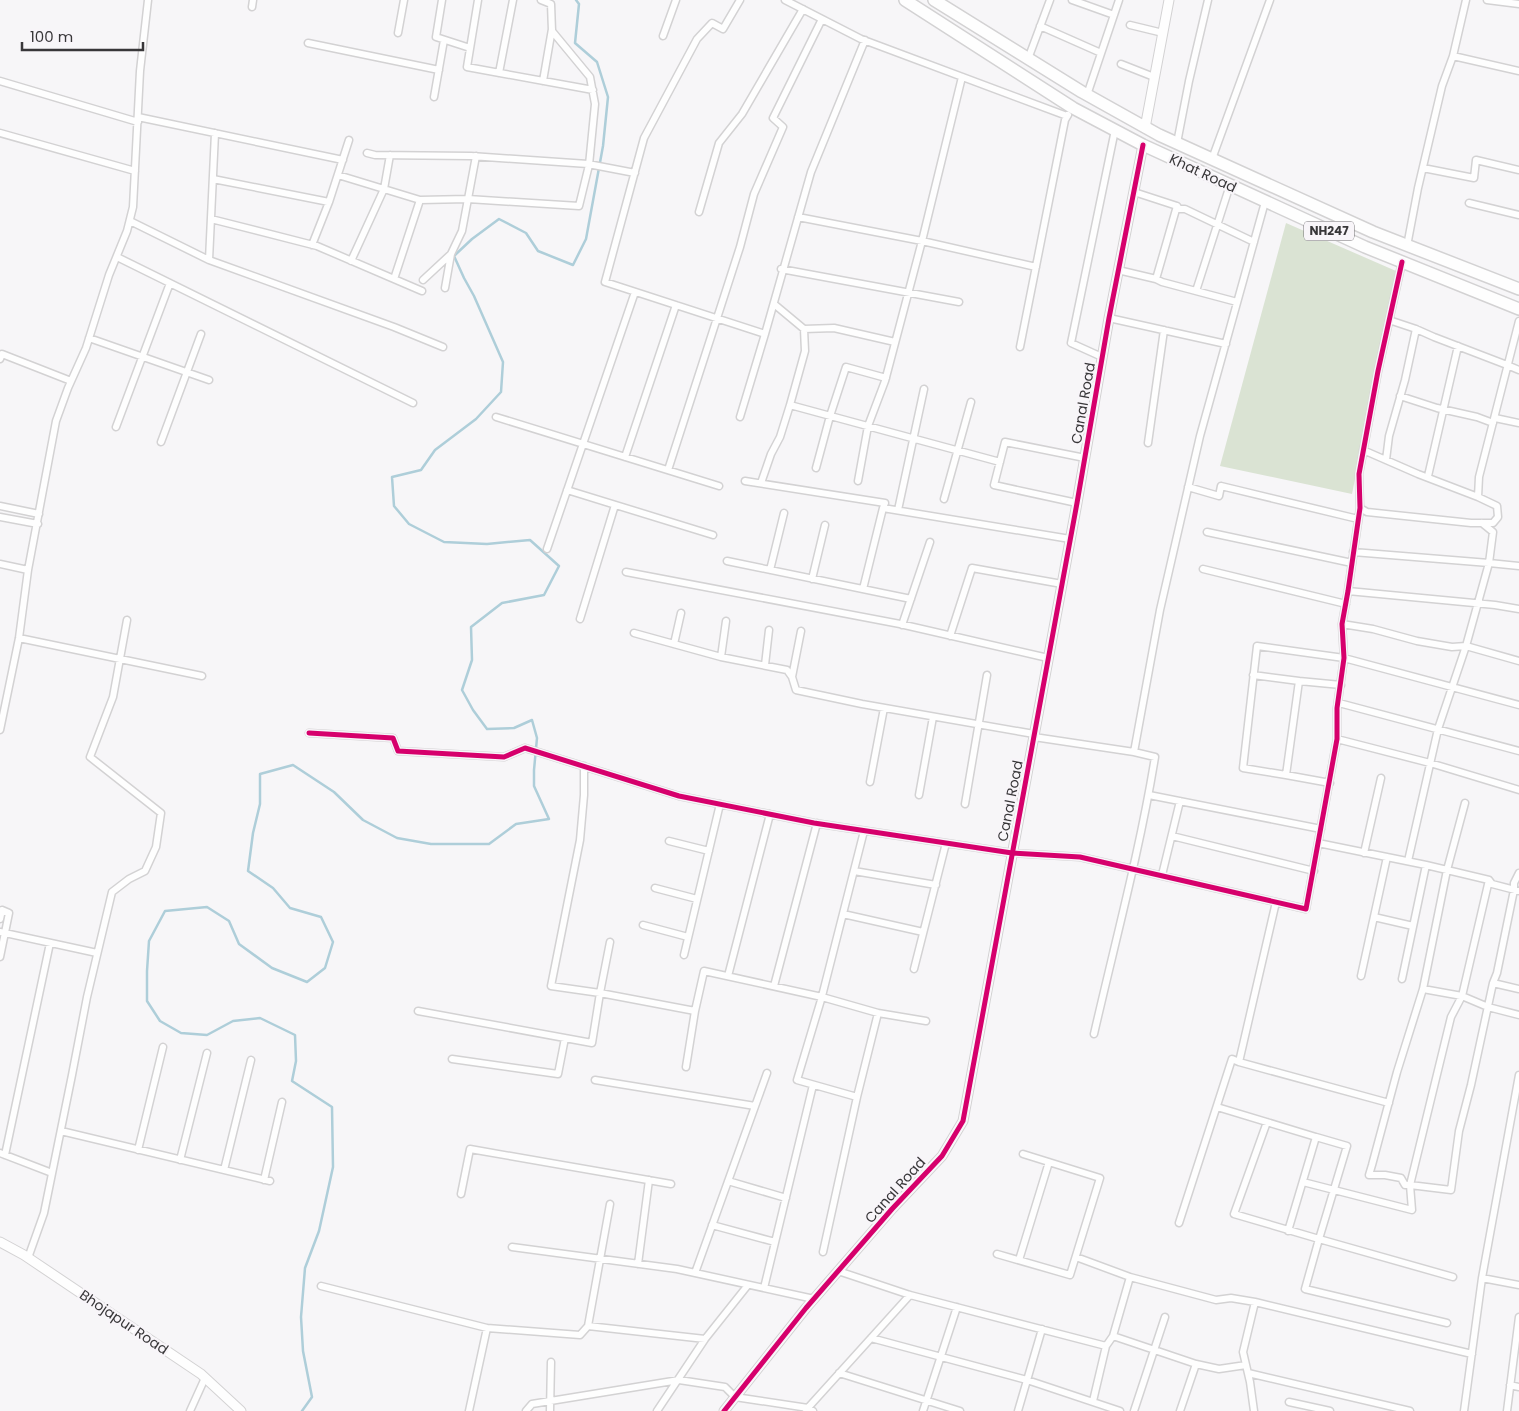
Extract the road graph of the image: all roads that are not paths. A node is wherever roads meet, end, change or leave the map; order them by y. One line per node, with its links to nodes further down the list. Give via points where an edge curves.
1 (148, 0): 49 (street)
2 (404, 0): 27 (street)
3 (442, 0): 30 (street, via 436,37)
4 (478, 0): 33 (street)
5 (512, 0): 40 (street)
6 (541, 0): 26 (street, via 551,4)
7 (676, 0): 29 (street)
8 (740, 0): 66 (street, via 724,29 712,23 697,39 644,138)
9 (784, 0): 21 (street)
10 (905, 0): 48 (highway, Khat Road / NH247)
11 (934, 0): 36 (highway, Khat Road / NH247)
12 (1050, 0): 25 (street)
13 (1072, 0): 22 (street)
14 (1119, 0): 22 (street)
15 (1169, 0): 28 (street)
16 (1208, 0): 55 (street)
17 (1270, 0): 60 (street)
18 (1466, 0): 35 (street)
19 (1487, 0): 20 (street)
20 (1517, 2)
21 (803, 9): 23 (street); 78 (street, via 742,114 719,142)
22 (1114, 15): 34 (street)
23 (822, 19): 31 (street); 111 (street, via 773,118 782,127 754,194)
24 (1130, 24): 28 (street)
25 (1040, 26): 34 (street); 36 (street)
26 (552, 29): 44 (street); 45 (street, via 590,77)
27 (398, 33)
28 (1163, 33): 42 (street)
29 (662, 36)
30 (444, 40): 33 (street); 38 (street)
31 (865, 40): 41 (street); 80 (street, via 810,172)
32 (308, 43): 38 (street)
33 (470, 48): 40 (street, via 467,67)
34 (1101, 53): 46 (street)
35 (1453, 56): 39 (street); 63 (street, via 1442,86)
36 (1028, 59): 46 (highway, Khat Road / NH247)
37 (1121, 64): 42 (street)
38 (439, 70): 47 (street)
39 (1519, 71)
40 (499, 73): 44 (street)
41 (962, 77): 48 (street); 84 (street)
42 (1154, 77): 50 (street)
43 (0, 81): 49 (street)
44 (544, 81): 45 (street)
45 (593, 90): 62 (street, via 595,104)
46 (1087, 95): 50 (highway, Khat Road / NH247)
47 (434, 97)
48 (1070, 112): 51 (highway, Khat Road / NH247); 93 (street, via 1065,120)
49 (138, 119): 53 (street); 65 (street)
50 (1145, 128): 55 (highway, Khat Road / NH247); 56 (highway)
51 (1114, 130): 56 (highway, Khat Road / NH247); 127 (street, via 1071,343)
52 (0, 133): 65 (street)
53 (215, 133): 61 (street); 68 (street)
54 (349, 140): 61 (street)
55 (1176, 144): 60 (highway, Khat Road / NH247)
56 (1143, 145): 69 (highway, Khat Road / NH247); 71 (street, Canal Road)
57 (367, 153): 58 (street)
58 (390, 155): 59 (street); 70 (street)
59 (476, 156): 62 (street); 72 (street)
60 (1212, 159): 87 (highway, Khat Road / NH247)
61 (343, 160): 67 (street)
62 (589, 165): 66 (street); 72 (street, via 579,206)
63 (1423, 168): 64 (street, via 1474,178 1476,160); 87 (street)
64 (1519, 170)
65 (135, 171): 82 (street, via 134,208)
66 (634, 173): 104 (street, via 605,282)
67 (338, 175): 70 (street); 74 (street)
68 (213, 179): 74 (street); 81 (street)
69 (1230, 185): 75 (highway, Khat Road / NH247); 83 (street)
70 (384, 189): 73 (street); 91 (street)
71 (1134, 192): 77 (street); 95 (street, Canal Road)
72 (468, 199): 73 (street); 88 (street, via 462,231)
73 (420, 200): 96 (street)
74 (328, 202): 86 (street)
75 (1265, 202): 85 (street); 92 (highway, Khat Road / NH247)
76 (1469, 202): 79 (street)
77 (1176, 206): 83 (street); 97 (street)
78 (699, 212)
79 (1519, 215)
80 (798, 217): 84 (street); 94 (street)
81 (211, 219): 86 (street); 90 (street)
82 (130, 221): 89 (street); 90 (street)
83 (1218, 224): 85 (street); 103 (street)
84 (922, 240): 93 (street); 105 (street)
85 (1254, 242): 107 (street)
86 (312, 245): 91 (street)
87 (1407, 246): 92 (highway); 101 (highway, Khat Road / NH247)
88 (451, 254): 98 (street); 100 (street)
89 (117, 257): 99 (street); 120 (street)
90 (209, 260): 124 (street)
91 (351, 261): 96 (street)
92 (1402, 262): 110 (highway, Khat Road / NH247); 113 (street)
93 (1036, 267): 125 (street)
94 (782, 269): 105 (street); 108 (street)
95 (1118, 270): 97 (street); 112 (street, Canal Road)
96 (394, 279): 102 (street)
97 (1156, 279): 103 (street)
98 (422, 280)
99 (170, 283): 126 (street); 138 (street)
100 (446, 288)
101 (1519, 289)
102 (422, 291)
103 (1196, 291): 107 (street)
104 (635, 292): 109 (street); 151 (street)
105 (908, 292): 106 (street); 121 (street)
106 (959, 302)
107 (1237, 302): 122 (street)
108 (774, 304): 116 (street); 119 (street)
109 (676, 305): 111 (street); 154 (street)
110 (1519, 309)
111 (717, 318): 119 (street); 159 (street)
112 (1109, 318): 117 (street); 127 (street, Canal Road)
113 (1390, 320): 115 (street); 153 (street)
114 (1519, 321): 129 (street)
115 (1416, 328): 123 (street); 136 (street)
116 (804, 329): 121 (street, via 834,328); 139 (street, via 805,351)
117 (1164, 330): 122 (street); 150 (street)
118 (200, 334): 131 (street)
119 (765, 334): 143 (street)
120 (89, 338): 126 (street); 134 (street)
121 (895, 342): 132 (street)
122 (1226, 344): 165 (street)
123 (1458, 346): 129 (street); 140 (street)
124 (444, 347)
125 (1020, 347)
126 (142, 357): 131 (street); 147 (street)
127 (1102, 357): 155 (street, Canal Road)
128 (0, 359): 134 (street, via 2,354)
129 (1507, 365): 130 (street); 144 (street)
130 (1519, 370)
131 (187, 372): 133 (street); 149 (street)
132 (886, 378): 141 (street, via 846,367); 146 (street)
133 (209, 380)
134 (71, 381): 175 (street, via 56,421)
135 (924, 389): 148 (street)
136 (1400, 396): 140 (street); 156 (street)
137 (971, 402): 152 (street)
138 (414, 403)
139 (790, 405): 141 (street); 163 (street)
140 (1443, 409): 144 (street); 160 (street)
141 (830, 416): 146 (street); 158 (street)
142 (496, 417): 151 (street)
143 (740, 417)
144 (1494, 421): 145 (street); 167 (street, via 1479,477)
145 (1519, 423)
146 (868, 426): 148 (street); 162 (street)
147 (116, 427)
148 (914, 439): 152 (street); 174 (street)
149 (161, 442)
150 (1148, 443)
151 (582, 444): 154 (street); 166 (street)
152 (957, 450): 157 (street); 168 (street)
153 (1363, 450): 156 (street); 173 (street, via 1358,474)
154 (625, 457): 159 (street)
155 (1085, 458): 157 (street, via 1006,442); 169 (street, Canal Road)
156 (1386, 460): 160 (street)
157 (1000, 462): 169 (street, via 994,485)
158 (816, 468)
159 (668, 470): 164 (street)
160 (1428, 476): 167 (street)
161 (745, 480): 163 (street)
162 (858, 480)
163 (761, 483): 172 (street, via 884,503)
164 (719, 486)
165 (1188, 488): 178 (street, via 1219,496 1220,486); 241 (street, via 1160,610)
166 (567, 490): 170 (street); 186 (street)
167 (1478, 497): 179 (street, via 1497,506 1498,517 1493,523)
168 (944, 499)
169 (1077, 503): 184 (street, Canal Road)
170 (615, 505): 183 (street); 206 (street)
171 (0, 506): 175 (street)
172 (883, 508): 174 (street); 199 (street)
173 (1360, 508): 178 (street); 179 (street, via 1367,512)
174 (898, 510): 184 (street)
175 (39, 514): 180 (street)
176 (784, 514): 195 (street)
177 (0, 517): 180 (street)
178 (1358, 519): 187 (street)
179 (1482, 523): 190 (street, via 1493,532)
180 (38, 524): 194 (street)
181 (826, 525): 197 (street)
182 (1207, 532): 189 (street)
183 (713, 535)
184 (1070, 539): 198 (street, Canal Road)
185 (930, 542): 201 (street)
186 (547, 548)
187 (1353, 552): 189 (street); 190 (street)
188 (727, 561): 195 (street)
189 (1352, 563): 200 (street)
190 (1489, 563): 192 (street); 203 (street)
191 (0, 564): 194 (street)
192 (1519, 566)
193 (1203, 569): 202 (street)
194 (28, 570): 215 (street)
195 (770, 570): 197 (street)
196 (626, 572): 210 (street)
197 (812, 578): 199 (street)
198 (1062, 584): 214 (street, via 972,568); 219 (street, Canal Road)
199 (863, 589): 201 (street)
200 (1348, 591): 202 (street); 203 (street)
201 (911, 599): 210 (street)
202 (1346, 604): 209 (street)
203 (1478, 604): 204 (street); 217 (street)
204 (1519, 609)
205 (681, 612): 216 (street)
206 (580, 619)
207 (127, 620): 221 (street)
208 (726, 621): 218 (street)
209 (1342, 624): 217 (street, via 1452,647); 220 (street)
210 (902, 625): 214 (street)
211 (769, 630): 223 (street)
212 (802, 631): 227 (street)
213 (634, 633): 216 (street)
214 (950, 636): 219 (street)
215 (19, 638): 221 (street); 237 (street)
216 (674, 644): 218 (street)
217 (1466, 646): 222 (street); 230 (street)
218 (721, 657): 223 (street)
219 (1048, 658): 239 (street, Canal Road)
220 (1344, 658): 225 (street, via 1256,646); 229 (street); 230 (street)
221 (121, 659): 226 (street); 292 (street, via 113,697 90,757 161,813 156,846 145,871 112,892)
222 (1519, 661)
223 (765, 665): 227 (street, via 787,670)
224 (987, 674): 235 (street)
225 (1253, 675): 228 (street); 245 (street, via 1243,768)
226 (202, 676)
227 (792, 677): 233 (street, via 796,690)
228 (1299, 681): 229 (street); 245 (street)
229 (1341, 685): 231 (street)
230 (1453, 688): 232 (street); 236 (street)
231 (1339, 703): 236 (street); 240 (street)
232 (1519, 704)
233 (884, 708): 234 (street); 247 (street)
234 (934, 717): 235 (street); 250 (street)
235 (979, 724): 239 (street); 255 (street)
236 (1438, 729): 242 (street); 243 (street)
237 (0, 730)
238 (309, 733): 244 (street, via 393,738 398,751 504,757 525,748)
239 (1034, 736): 241 (street); 265 (street, Canal Road)
240 (1337, 739): 243 (street); 248 (street)
241 (1134, 752): 251 (street, via 1155,757)
242 (1519, 752)
243 (1430, 764): 249 (street); 268 (street)
244 (584, 766): 254 (street, via 679,796); 303 (street, via 580,840 551,986)
245 (1286, 775): 248 (street)
246 (1381, 778): 266 (street)
247 (870, 782)
248 (1330, 783): 258 (street)
249 (1519, 790)
250 (919, 795)
251 (1149, 795): 252 (street); 270 (street)
252 (1180, 801): 258 (street); 260 (street)
253 (1465, 803): 271 (street)
254 (720, 804): 256 (street); 264 (street)
255 (965, 804)
256 (770, 814): 257 (street); 296 (street)
257 (817, 824): 259 (street); 300 (street)
258 (1321, 829): 263 (street)
259 (864, 831): 262 (street); 272 (street)
260 (1172, 836): 273 (street); 275 (street)
261 (669, 841): 264 (street)
262 (946, 843): 265 (street); 277 (street)
263 (1318, 843): 266 (street); 273 (street)
264 (709, 851): 280 (street)
265 (1012, 853): 270 (street, via 1080,857); 362 (street, Canal Road, via 962,1121 942,1156)
266 (1364, 853): 267 (street)
267 (1387, 857): 268 (street); 283 (street)
268 (1408, 861): 269 (street)
269 (1426, 865): 271 (street); 286 (street)
270 (1133, 868): 275 (street); 312 (street)
271 (1447, 870): 276 (street); 301 (street)
272 (854, 871): 277 (street); 282 (street)
273 (1314, 871): 281 (street, via 1306,909)
274 (1519, 874): 279 (street, via 1514,883)
275 (1162, 875): 281 (street)
276 (1489, 880): 279 (street, via 1492,884); 304 (street)
277 (936, 884): 287 (street)
278 (655, 888): 280 (street)
279 (1516, 891): 299 (street)
280 (698, 899): 289 (street)
281 (1276, 902): 318 (street)
282 (843, 914): 287 (street); 305 (street)
283 (1374, 917): 286 (street); 297 (street)
284 (0, 919): 288 (street, via 2,910 9,913)
285 (643, 925): 289 (street)
286 (1413, 926): 298 (street)
287 (923, 932): 295 (street)
288 (2, 933): 291 (street); 294 (street)
289 (688, 937): 293 (street)
290 (610, 942): 303 (street)
291 (50, 943): 292 (street); 333 (street)
292 (97, 953): 330 (street)
293 (684, 955)
294 (0, 957)
295 (914, 969)
296 (728, 976): 300 (street); 308 (street, via 704,971)
297 (1361, 976)
298 (1402, 979)
299 (1493, 983): 302 (street); 306 (street)
300 (774, 986): 305 (street)
301 (1423, 989): 304 (street); 326 (street)
302 (1519, 990)
303 (600, 993): 308 (street); 313 (street, via 592,1043)
304 (1462, 996): 306 (street); 343 (street, via 1451,1017)
305 (822, 997): 309 (street); 323 (street, via 797,1080)
306 (1488, 1008): 310 (street); 343 (street, via 1459,1131 1451,1190)
307 (418, 1011): 313 (street)
308 (695, 1011): 319 (street)
309 (878, 1013): 311 (street); 324 (street)
310 (1519, 1015)
311 (926, 1021)
312 (1094, 1034)
313 (565, 1038): 316 (street, via 558,1074)
314 (163, 1047): 332 (street)
315 (207, 1053): 335 (street)
316 (452, 1058)
317 (251, 1060): 337 (street)
318 (1239, 1062): 326 (street); 328 (street, via 1232,1059)
319 (686, 1067)
320 (767, 1073): 327 (street)
321 (1519, 1075): 366 (street)
322 (595, 1080): 327 (street)
323 (813, 1085): 324 (street); 346 (street)
324 (857, 1097): 355 (street)
325 (282, 1102): 337 (street, via 267,1181)
326 (1389, 1103): 343 (street, via 1369,1175 1401,1178 1405,1185)
327 (755, 1106): 340 (street)
328 (1217, 1107): 329 (street); 348 (street)
329 (1267, 1122): 331 (street); 350 (street, via 1234,1214)
330 (61, 1131): 332 (street); 338 (street)
331 (1316, 1137): 341 (street); 344 (street, via 1347,1146)
332 (138, 1150): 335 (street)
333 (2, 1154): 338 (street)
334 (1023, 1154): 336 (street)
335 (180, 1160): 337 (street)
336 (1049, 1162): 357 (street, via 1100,1178); 360 (street)
337 (224, 1170)
338 (52, 1173): 358 (street, via 44,1212)
339 (649, 1180): 342 (street); 345 (street, via 470,1149); 361 (street)
340 (728, 1182): 346 (street); 349 (street)
341 (1302, 1182): 344 (street); 350 (street)
342 (671, 1184)
343 (1410, 1185): 344 (street, via 1412,1210)
344 (1334, 1190): 351 (street)
345 (461, 1194)
346 (786, 1198): 353 (street)
347 (610, 1204): 359 (street)
348 (1179, 1224)
349 (712, 1225): 353 (street); 363 (street)
350 (1288, 1231): 351 (street)
351 (1319, 1239): 365 (street); 377 (street, via 1305,1289)
352 (0, 1242): 358 (street, Bhojapur Road)
353 (775, 1242): 370 (street)
354 (512, 1247): 359 (street)
355 (823, 1252)
356 (997, 1254): 360 (street)
357 (1076, 1257): 360 (street, via 1070,1275); 364 (street)
358 (28, 1258): 393 (street, Bhojapur Road)
359 (600, 1259): 361 (street); 378 (street)
360 (1019, 1260)
361 (638, 1264): 363 (street)
362 (838, 1271): 371 (street); 372 (street, Canal Road)
363 (695, 1273): 367 (street)
364 (1130, 1277): 373 (street, via 1216,1300 1231,1298); 381 (street)
365 (1453, 1277)
366 (1482, 1278): 368 (street); 386 (street)
367 (748, 1285): 370 (street); 383 (street)
368 (1519, 1285)
369 (321, 1286): 379 (street)
370 (764, 1288): 372 (street)
371 (910, 1295): 374 (street); 382 (street)
372 (814, 1299): 398 (street, Canal Road)
373 (1255, 1302): 386 (street); 390 (street, via 1243,1352)
374 (957, 1307): 380 (street); 387 (street)
375 (1165, 1317): 385 (street)
376 (1519, 1317): 396 (street)
377 (1447, 1323)
378 (588, 1326): 379 (street, via 580,1335); 383 (street)
379 (487, 1328): 406 (street)
380 (1042, 1329): 384 (street); 395 (street)
381 (1113, 1336): 384 (street); 385 (street)
382 (871, 1338): 387 (street); 391 (street)
383 (705, 1339): 394 (street)
384 (1106, 1346): 401 (street)
385 (1155, 1350): 389 (street); 415 (street)
386 (1472, 1354): 420 (street)
387 (941, 1357): 395 (street); 399 (street)
388 (551, 1362): 400 (street)
389 (1196, 1364): 390 (street, via 1218,1369); 416 (street)
390 (1246, 1365): 392 (street)
391 (838, 1373): 399 (street); 403 (street)
392 (1248, 1374): 417 (street); 419 (street)
393 (206, 1378): 404 (street); 405 (street, Bhojapur Road)
394 (678, 1380): 398 (street, via 725,1387); 400 (street); 409 (street)
395 (1027, 1380): 401 (street); 413 (street)
396 (1510, 1385): 397 (street); 421 (street)
397 (1519, 1387)
398 (735, 1398): 403 (street); 410 (street, Canal Road)
399 (926, 1400): 411 (street); 412 (street)
400 (550, 1401): 407 (street, via 532,1404); 408 (street)
401 (1093, 1402): 414 (street)
402 (1289, 1402): 418 (street)
403 (809, 1410)
404 (190, 1411)
405 (241, 1411)
406 (469, 1411)
407 (526, 1411)
408 (550, 1411)
409 (656, 1411)
410 (724, 1411)
411 (923, 1411)
412 (960, 1411)
413 (1018, 1411)
414 (1120, 1411)
415 (1134, 1411)
416 (1180, 1411)
417 (1254, 1411)
418 (1330, 1411)
419 (1410, 1411)
420 (1464, 1411)
421 (1507, 1411)

